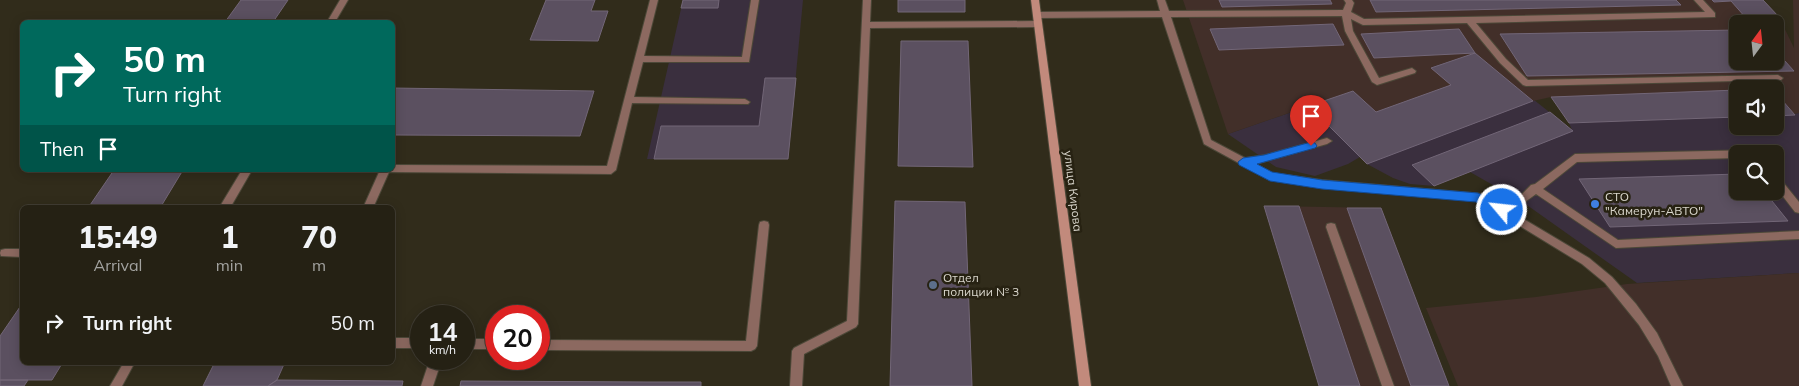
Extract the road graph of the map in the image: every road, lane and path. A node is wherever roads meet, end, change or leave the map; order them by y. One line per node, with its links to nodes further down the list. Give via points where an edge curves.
1 (344, 0): 12 (street)
2 (654, 0): 15 (street)
3 (755, 0): 15 (street, via 746,60)
4 (867, 0): 14 (street)
5 (1035, 0): 11 (main road, улица Кирова)
6 (1161, 0): 10 (street)
7 (1348, 0): 9 (street)
8 (1698, 0): 13 (street, via 1712,15)
9 (1346, 13): 10 (street); 13 (street, via 1363,22); 16 (street, via 1349,31 1377,82)
10 (1165, 15): 11 (street); 22 (street, via 1207,142)
11 (1038, 19): 14 (street); 45 (main road, улица Кирова)
12 (332, 20)
13 (1469, 20): 17 (street, via 1526,83)
14 (866, 25): 44 (street, via 852,324 798,351)
15 (639, 59): 18 (street)
16 (1412, 71)
17 (1778, 78)
18 (629, 100): 19 (street); 23 (street, via 611,170)
19 (745, 102)
20 (1327, 141): 22 (street)
21 (1729, 155): 26 (street, via 1575,158)
22 (1243, 162): 28 (street, via 1270,176 1322,184)
23 (395, 169)
24 (246, 172): 29 (street)
25 (383, 172): 30 (street)
26 (1535, 188): 28 (street, via 1521,201); 34 (street, via 1616,244)
27 (1784, 191): 31 (street)
28 (1478, 198): 47 (street, via 1515,217 1594,267 1647,326)
29 (226, 205)
30 (369, 205)
31 (1799, 209)
32 (764, 225): 39 (street, via 751,346)
33 (1330, 227): 46 (street)
34 (1799, 235)
35 (5, 253): 36 (street)
36 (20, 253)
37 (395, 343): 38 (street)
38 (410, 343)
39 (550, 345)
40 (128, 365): 42 (street)
41 (432, 370): 43 (street)
42 (116, 386)
43 (427, 386)
44 (796, 386)
45 (1085, 386)
46 (1388, 386)
47 (1677, 386)

